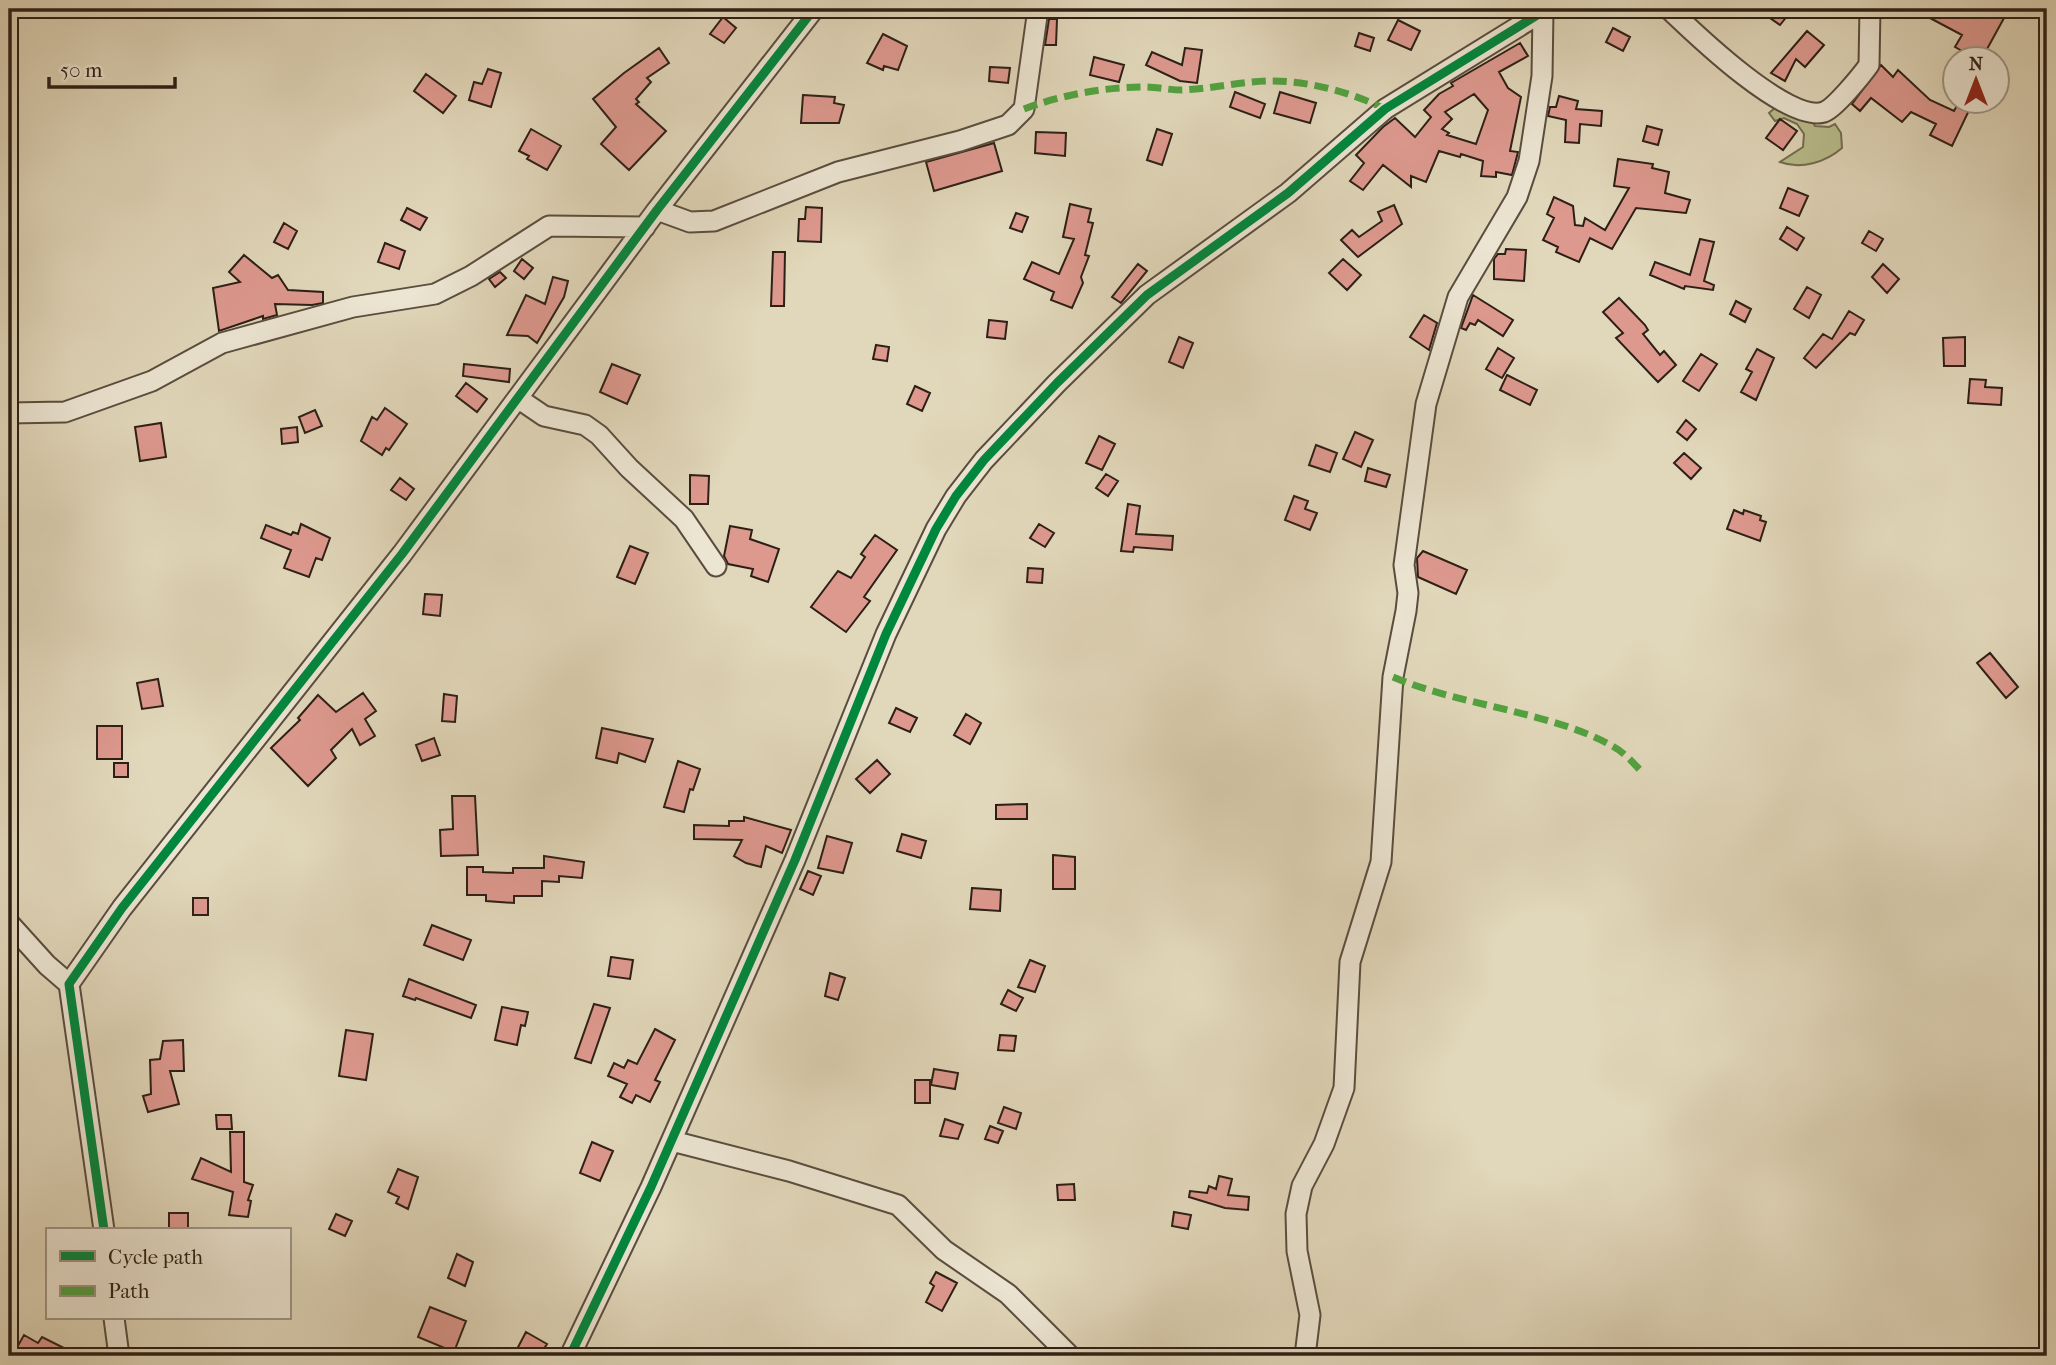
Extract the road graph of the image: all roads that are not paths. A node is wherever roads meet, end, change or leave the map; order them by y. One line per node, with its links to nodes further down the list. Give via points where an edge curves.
1 (814, 9): 6 (street)
2 (1038, 9): 6 (street, via 1024,109 1008,125 838,172 715,221 690,222)
3 (1668, 9): 4 (street, via 1750,80 1793,106 1815,113 1828,110 1869,65)
4 (1870, 9)
5 (1545, 10): 13 (street, via 1385,109 1288,192 1147,295 984,460 936,529 886,634 795,860); 19 (street, via 1542,76 1529,161 1517,197 1458,297 1426,404 1404,565 1408,600 1393,677 1381,862 1350,962 1344,1088 1324,1144 1302,1186 1296,1214 1297,1251 1310,1315)
6 (657, 210): 7 (street)
7 (645, 227): 8 (street); 9 (street, via 549,226 435,294 354,307 222,343 152,382 65,412)
8 (519, 399): 10 (street, via 544,416 585,425 599,435 684,519); 12 (street, via 122,908)
9 (9, 413)
10 (716, 566)
11 (9, 923): 12 (street)
12 (69, 984): 14 (street)
13 (672, 1141): 16 (street, via 898,1205 944,1250 1008,1294); 18 (street)
14 (104, 1228)
15 (114, 1320): 17 (street)
16 (1069, 1355)
17 (119, 1356)
18 (570, 1356)
19 (1305, 1356)

